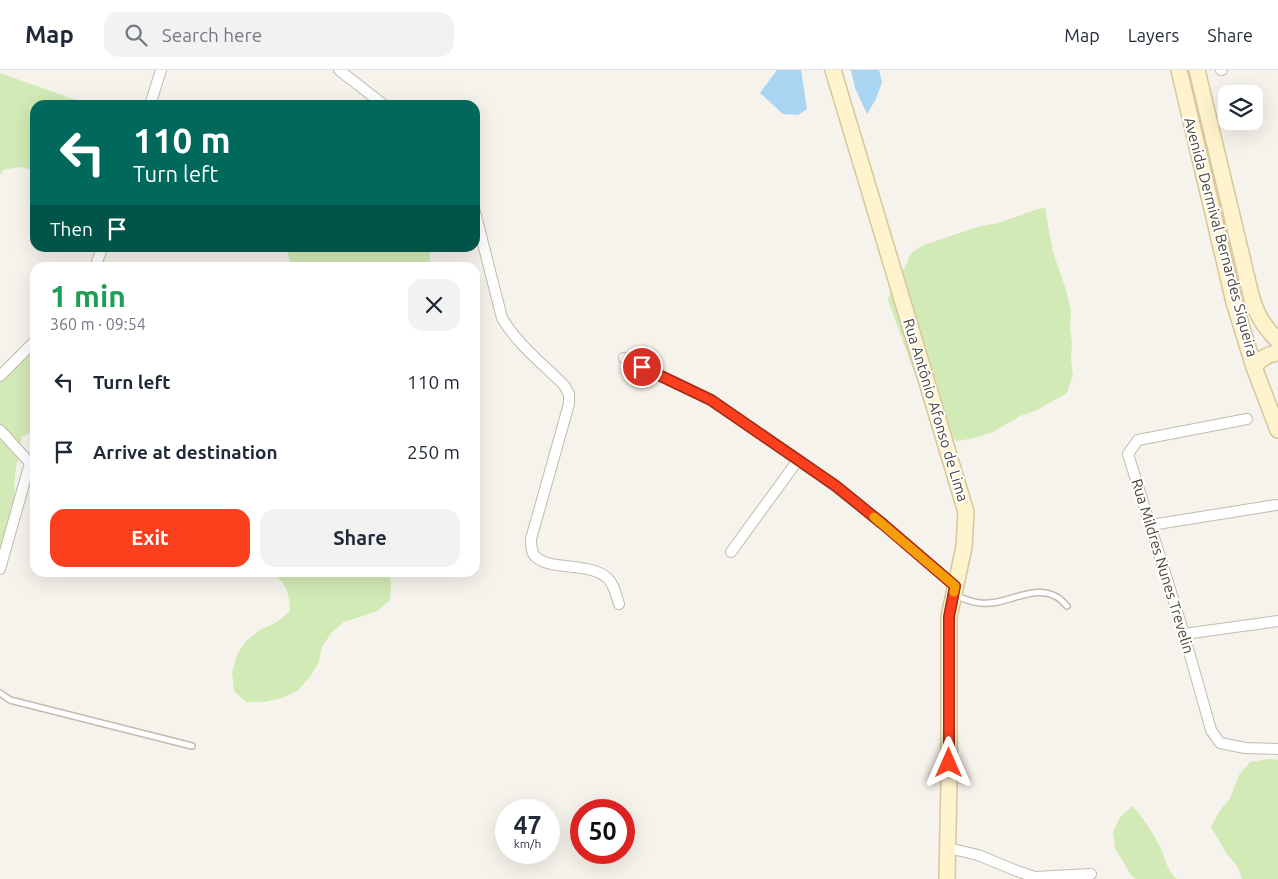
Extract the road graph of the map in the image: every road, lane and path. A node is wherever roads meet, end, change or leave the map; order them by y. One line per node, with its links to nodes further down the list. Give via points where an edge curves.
1 (162, 70): 6 (street)
2 (339, 70): 7 (street)
3 (833, 70): 23 (main road, Rua Antônio Afonso de Lima, via 966,512 964,547)
4 (1178, 70): 13 (main road, Avenida Dermival Bernardes Siqueira, via 1234,302)
5 (1197, 70): 9 (main road, Avenida Dermival Bernardes Siqueira, via 1256,313)
6 (152, 100)
7 (378, 100)
8 (480, 232): 24 (street, via 502,318 517,339 564,385 569,394 569,404 531,539 532,549 544,562 596,571 607,577)
9 (1278, 342)
10 (30, 346): 14 (street)
11 (1278, 353): 13 (main road, via 1260,360)
12 (624, 358): 18 (street, via 711,400)
13 (1254, 367): 17 (main road, Avenida Dermival Bernardes Siqueira)
14 (0, 376)
15 (1247, 419): 20 (street, Rua Mildres Nunes Trevelin, via 1138,440 1128,454)
16 (0, 430): 22 (street, via 30,463)
17 (1278, 430)
18 (798, 460): 21 (street); 23 (street, via 856,502)
19 (1276, 505): 20 (street)
20 (1151, 525): 27 (street, Rua Mildres Nunes Trevelin)
21 (731, 552)
22 (0, 568)
23 (954, 591): 25 (lane, via 981,603 1045,593 1056,596); 31 (main road, Rua Antônio Afonso de Lima, via 949,617)
24 (619, 604)
25 (1067, 606)
26 (1278, 621): 27 (street)
27 (1184, 634): 30 (street, Rua Mildres Nunes Trevelin, via 1212,730 1220,743)
28 (0, 693): 29 (lane, via 10,700)
29 (192, 746)
30 (1278, 749)
31 (948, 848): 32 (street, via 978,855 1035,877); 33 (main road, Rua Antônio Afonso de Lima)
32 (1091, 874)
33 (947, 879)

